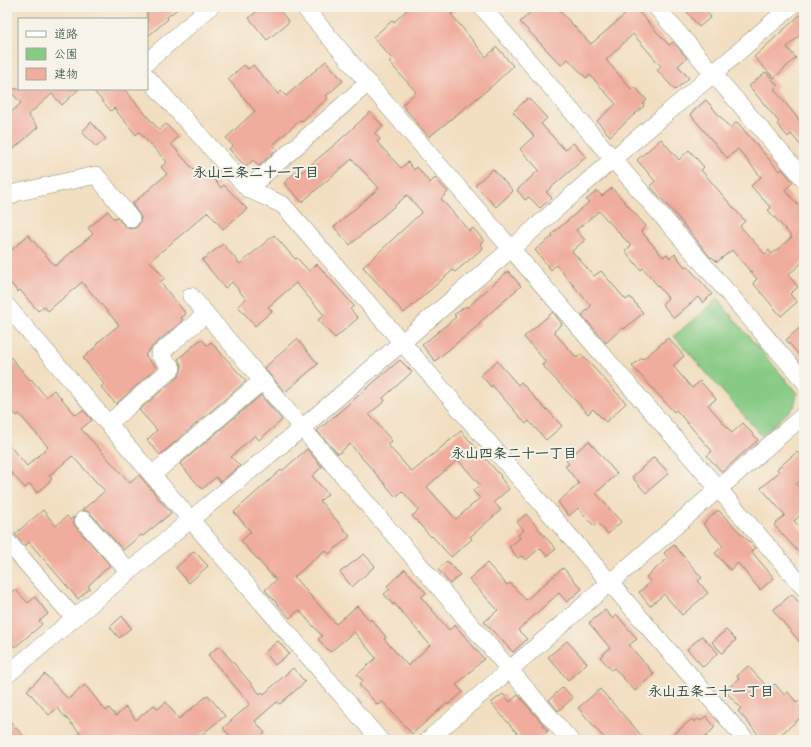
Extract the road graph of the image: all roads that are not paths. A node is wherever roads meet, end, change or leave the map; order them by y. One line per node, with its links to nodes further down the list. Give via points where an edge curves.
1 (210, 7): 6 (street)
2 (304, 7): 9 (street)
3 (482, 7): 10 (street)
4 (656, 7): 7 (street)
5 (790, 7): 7 (street)
6 (148, 61)
7 (713, 74): 10 (street); 11 (street)
8 (148, 78): 12 (street)
9 (368, 83): 12 (street); 15 (street)
10 (612, 159): 15 (street); 21 (street)
11 (804, 179)
12 (248, 189): 19 (street, via 283,205)
13 (7, 198): 14 (street, via 15,193 96,175)
14 (131, 219)
15 (511, 248): 19 (street); 26 (street)
16 (191, 296): 18 (street)
17 (7, 306): 23 (street)
18 (206, 314): 20 (street); 23 (street, via 159,354 172,368)
19 (402, 341): 24 (street); 31 (street)
20 (262, 381): 24 (street); 25 (street)
21 (804, 381)
22 (804, 415): 26 (street)
23 (108, 424): 25 (street)
24 (302, 428): 28 (street); 34 (street)
25 (152, 475): 28 (street)
26 (720, 489): 31 (street); 32 (street)
27 (83, 520): 30 (street)
28 (190, 520): 30 (street); 36 (street)
29 (7, 541): 33 (street)
30 (129, 572): 33 (street)
31 (610, 583): 34 (street); 39 (street)
32 (804, 588)
33 (74, 618): 35 (street)
34 (509, 670): 37 (street); 38 (street)
35 (7, 675)
36 (380, 740)
37 (428, 740)
38 (570, 740)
39 (746, 740)

